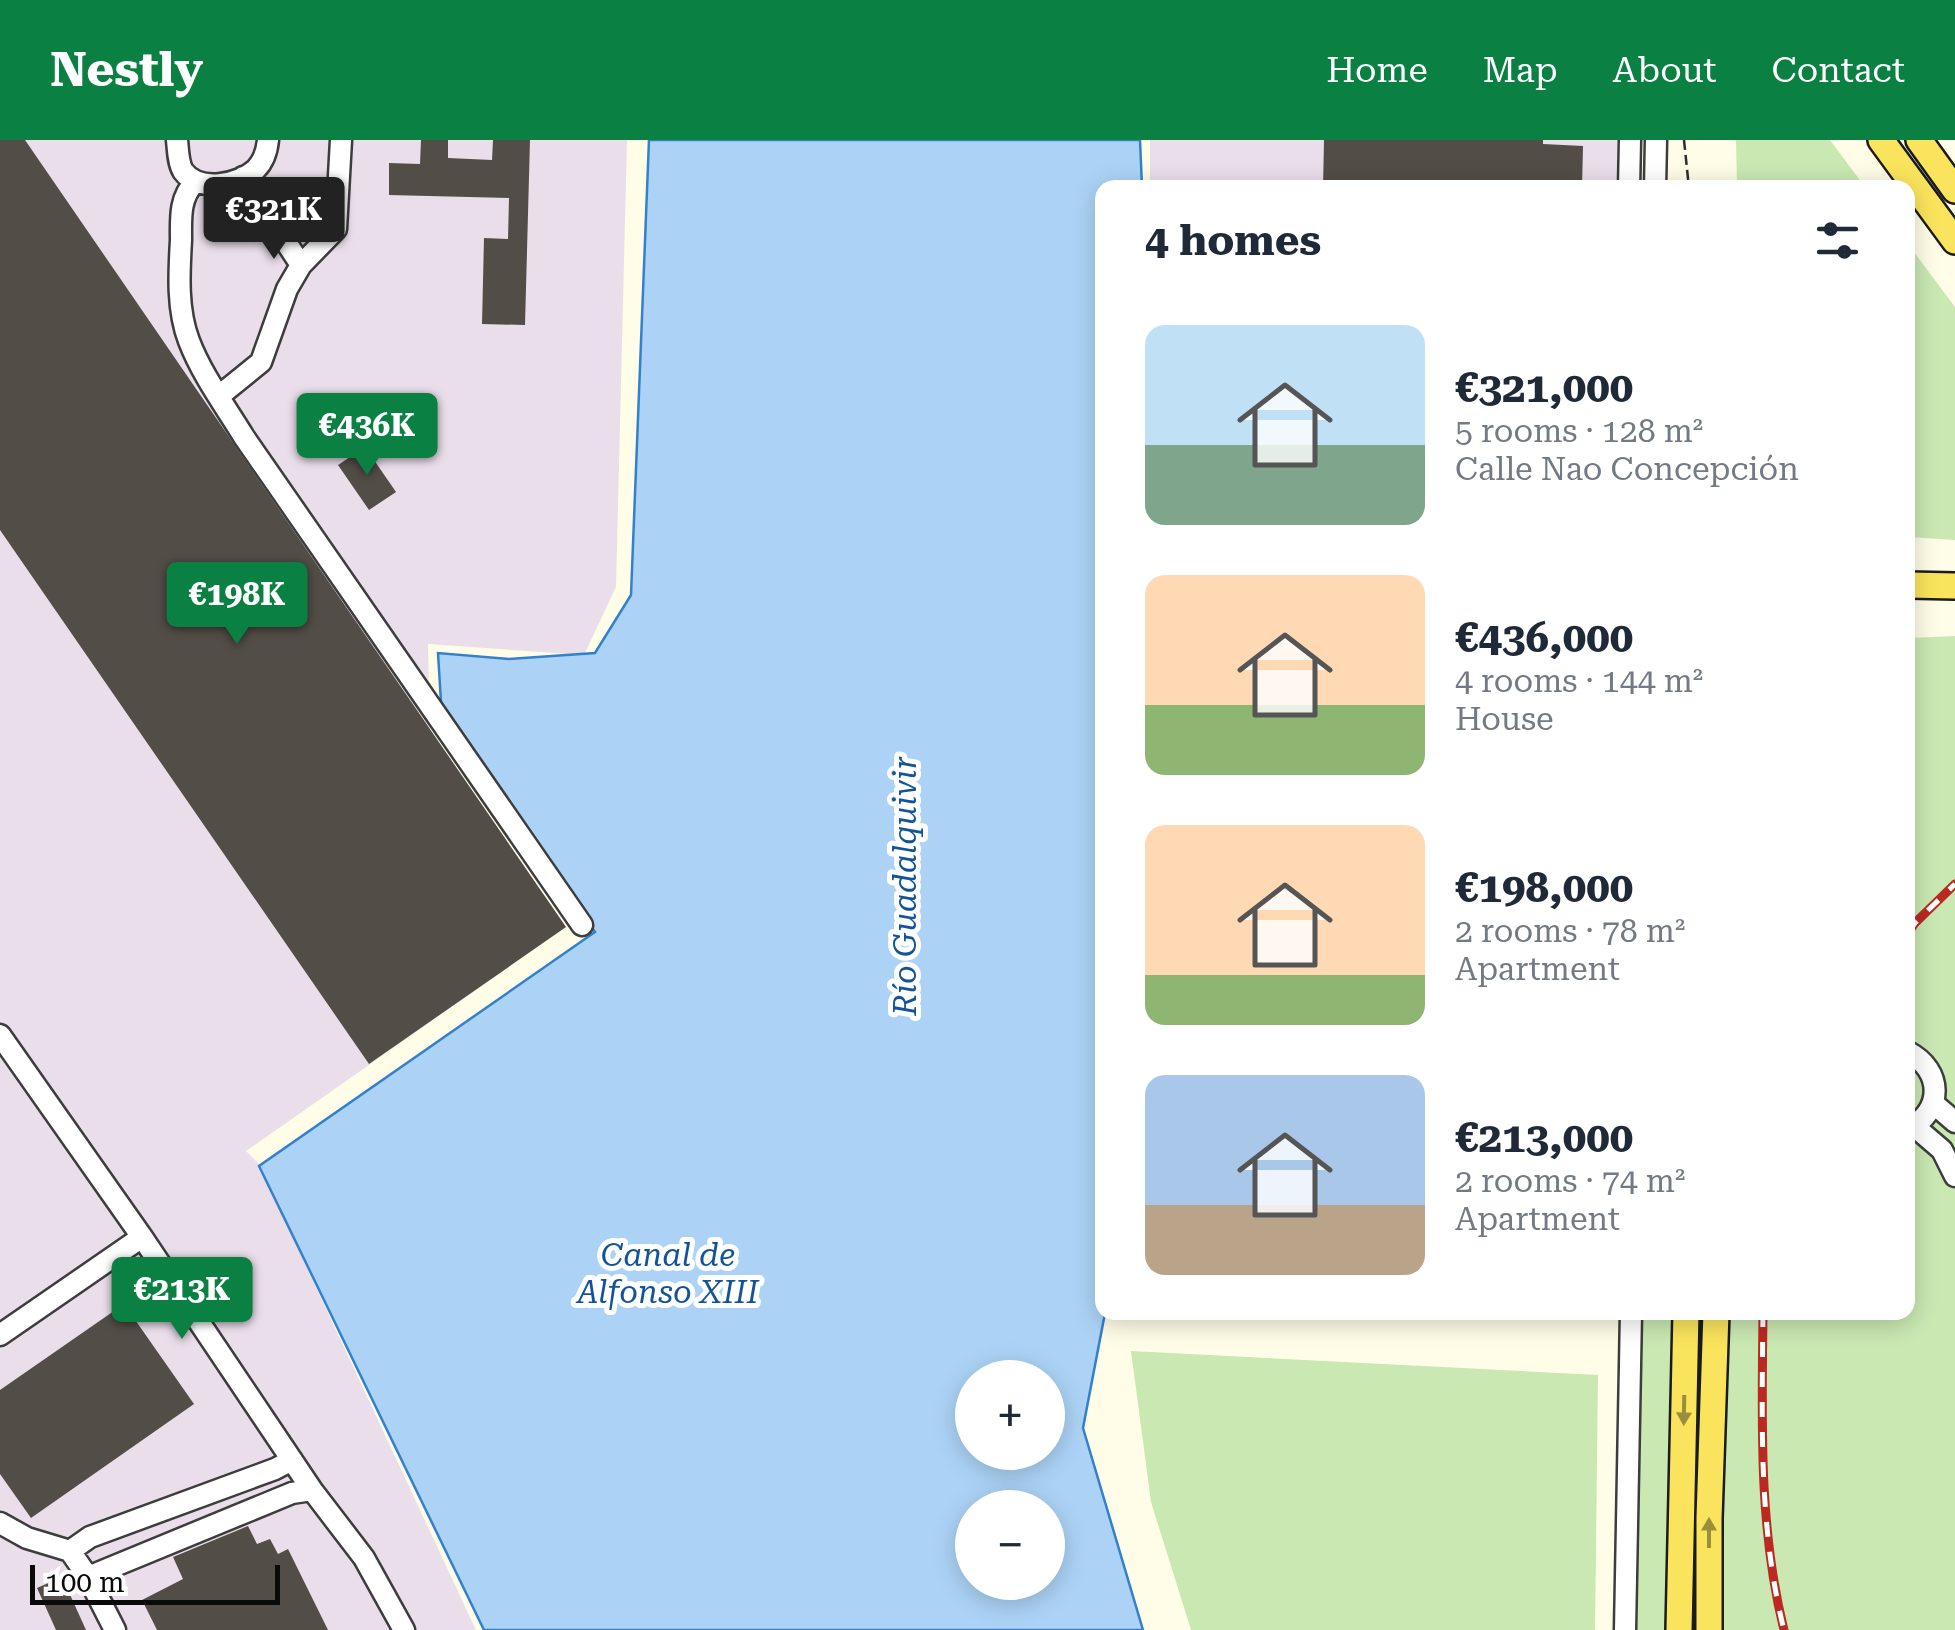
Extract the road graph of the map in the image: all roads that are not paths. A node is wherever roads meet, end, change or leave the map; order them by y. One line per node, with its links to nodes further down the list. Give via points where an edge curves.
1 (177, 140): 12 (street, via 182,169)
2 (268, 140): 8 (street, via 266,155)
3 (341, 140): 16 (street, via 336,230)
4 (1630, 140): 9 (street)
5 (1656, 140): 10 (street)
6 (1881, 140): 11 (main road)
7 (1918, 140): 14 (main road)
8 (242, 177): 12 (street); 16 (street)
9 (1629, 180)
10 (1655, 180)
11 (1910, 180)
12 (195, 182): 17 (street, via 182,204 182,313)
13 (1915, 187): 15 (main road)
14 (1955, 190)
15 (1955, 242)
16 (301, 265): 17 (street, via 260,362)
17 (219, 396): 22 (street)
18 (1915, 585): 19 (main road)
19 (1955, 586)
20 (1915, 602): 21 (main road)
21 (1955, 602)
22 (582, 924)
23 (0, 1035): 30 (street)
24 (1915, 1056): 25 (street, via 1928,1068)
25 (1933, 1103): 26 (street); 27 (street)
26 (1955, 1122)
27 (1915, 1125)
28 (1915, 1131): 29 (street, via 1942,1150)
29 (1955, 1176)
30 (142, 1236): 34 (street); 35 (street)
31 (1631, 1320): 42 (street)
32 (1686, 1320): 43 (main road, one-way to 43)
33 (1716, 1320): 44 (main road, one-way to 33)
34 (0, 1335)
35 (292, 1460): 36 (street); 38 (street, via 90,1537)
36 (312, 1490): 39 (street); 41 (street, via 364,1558)
37 (0, 1523): 38 (street)
38 (70, 1551): 39 (street)
39 (88, 1577): 40 (street)
40 (115, 1630)
41 (404, 1630)
42 (1625, 1630)
43 (1679, 1630)
44 (1709, 1630)

